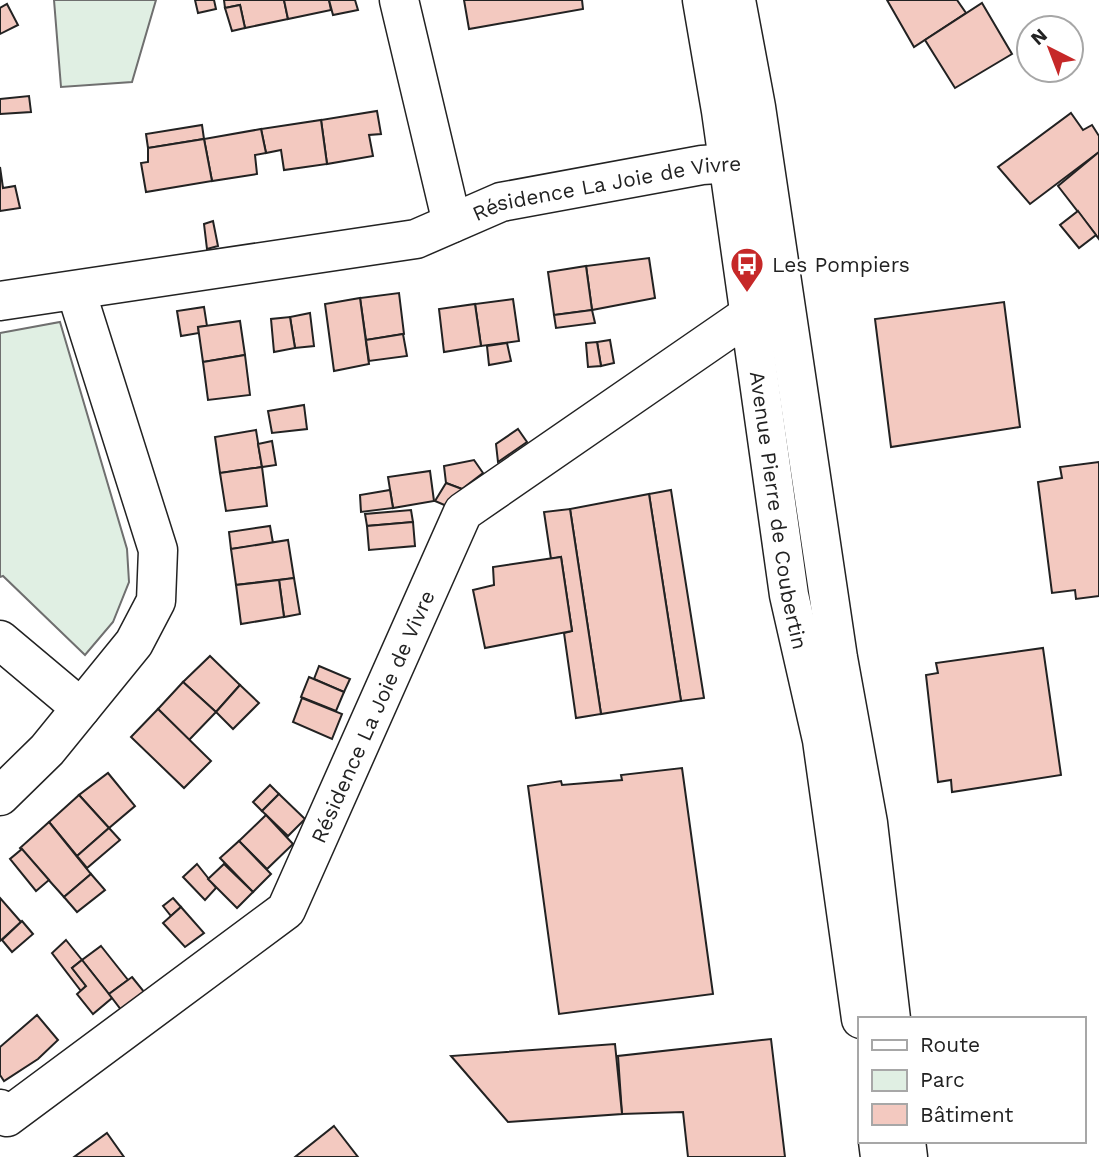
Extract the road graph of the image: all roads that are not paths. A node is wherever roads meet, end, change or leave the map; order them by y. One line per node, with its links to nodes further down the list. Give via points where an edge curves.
1 (400, 0): 5 (street, Résidence La Joie de Vivre)
2 (702, 0): 4 (street, Avenue Pierre de Coubertin)
3 (736, 0): 4 (street, Avenue Pierre de Coubertin)
4 (746, 162): 5 (street, Résidence La Joie de Vivre, via 676,169 501,202); 8 (street, Avenue Pierre de Coubertin); 13 (street, Avenue Pierre de Coubertin, via 868,823)
5 (452, 223): 6 (street, Résidence La Joie de Vivre, via 416,239)
6 (76, 291): 7 (street, Résidence La Joie de Vivre); 10 (street, via 158,550 156,601 134,643)
7 (0, 301)
8 (750, 314): 12 (street, Avenue Pierre de Coubertin, via 789,595 822,740); 14 (street, Résidence La Joie de Vivre, via 463,512 286,910 7,1117)
9 (0, 640): 10 (street)
10 (81, 708): 11 (street)
11 (0, 796)
12 (861, 1017)
13 (891, 1017)
14 (0, 1109)

